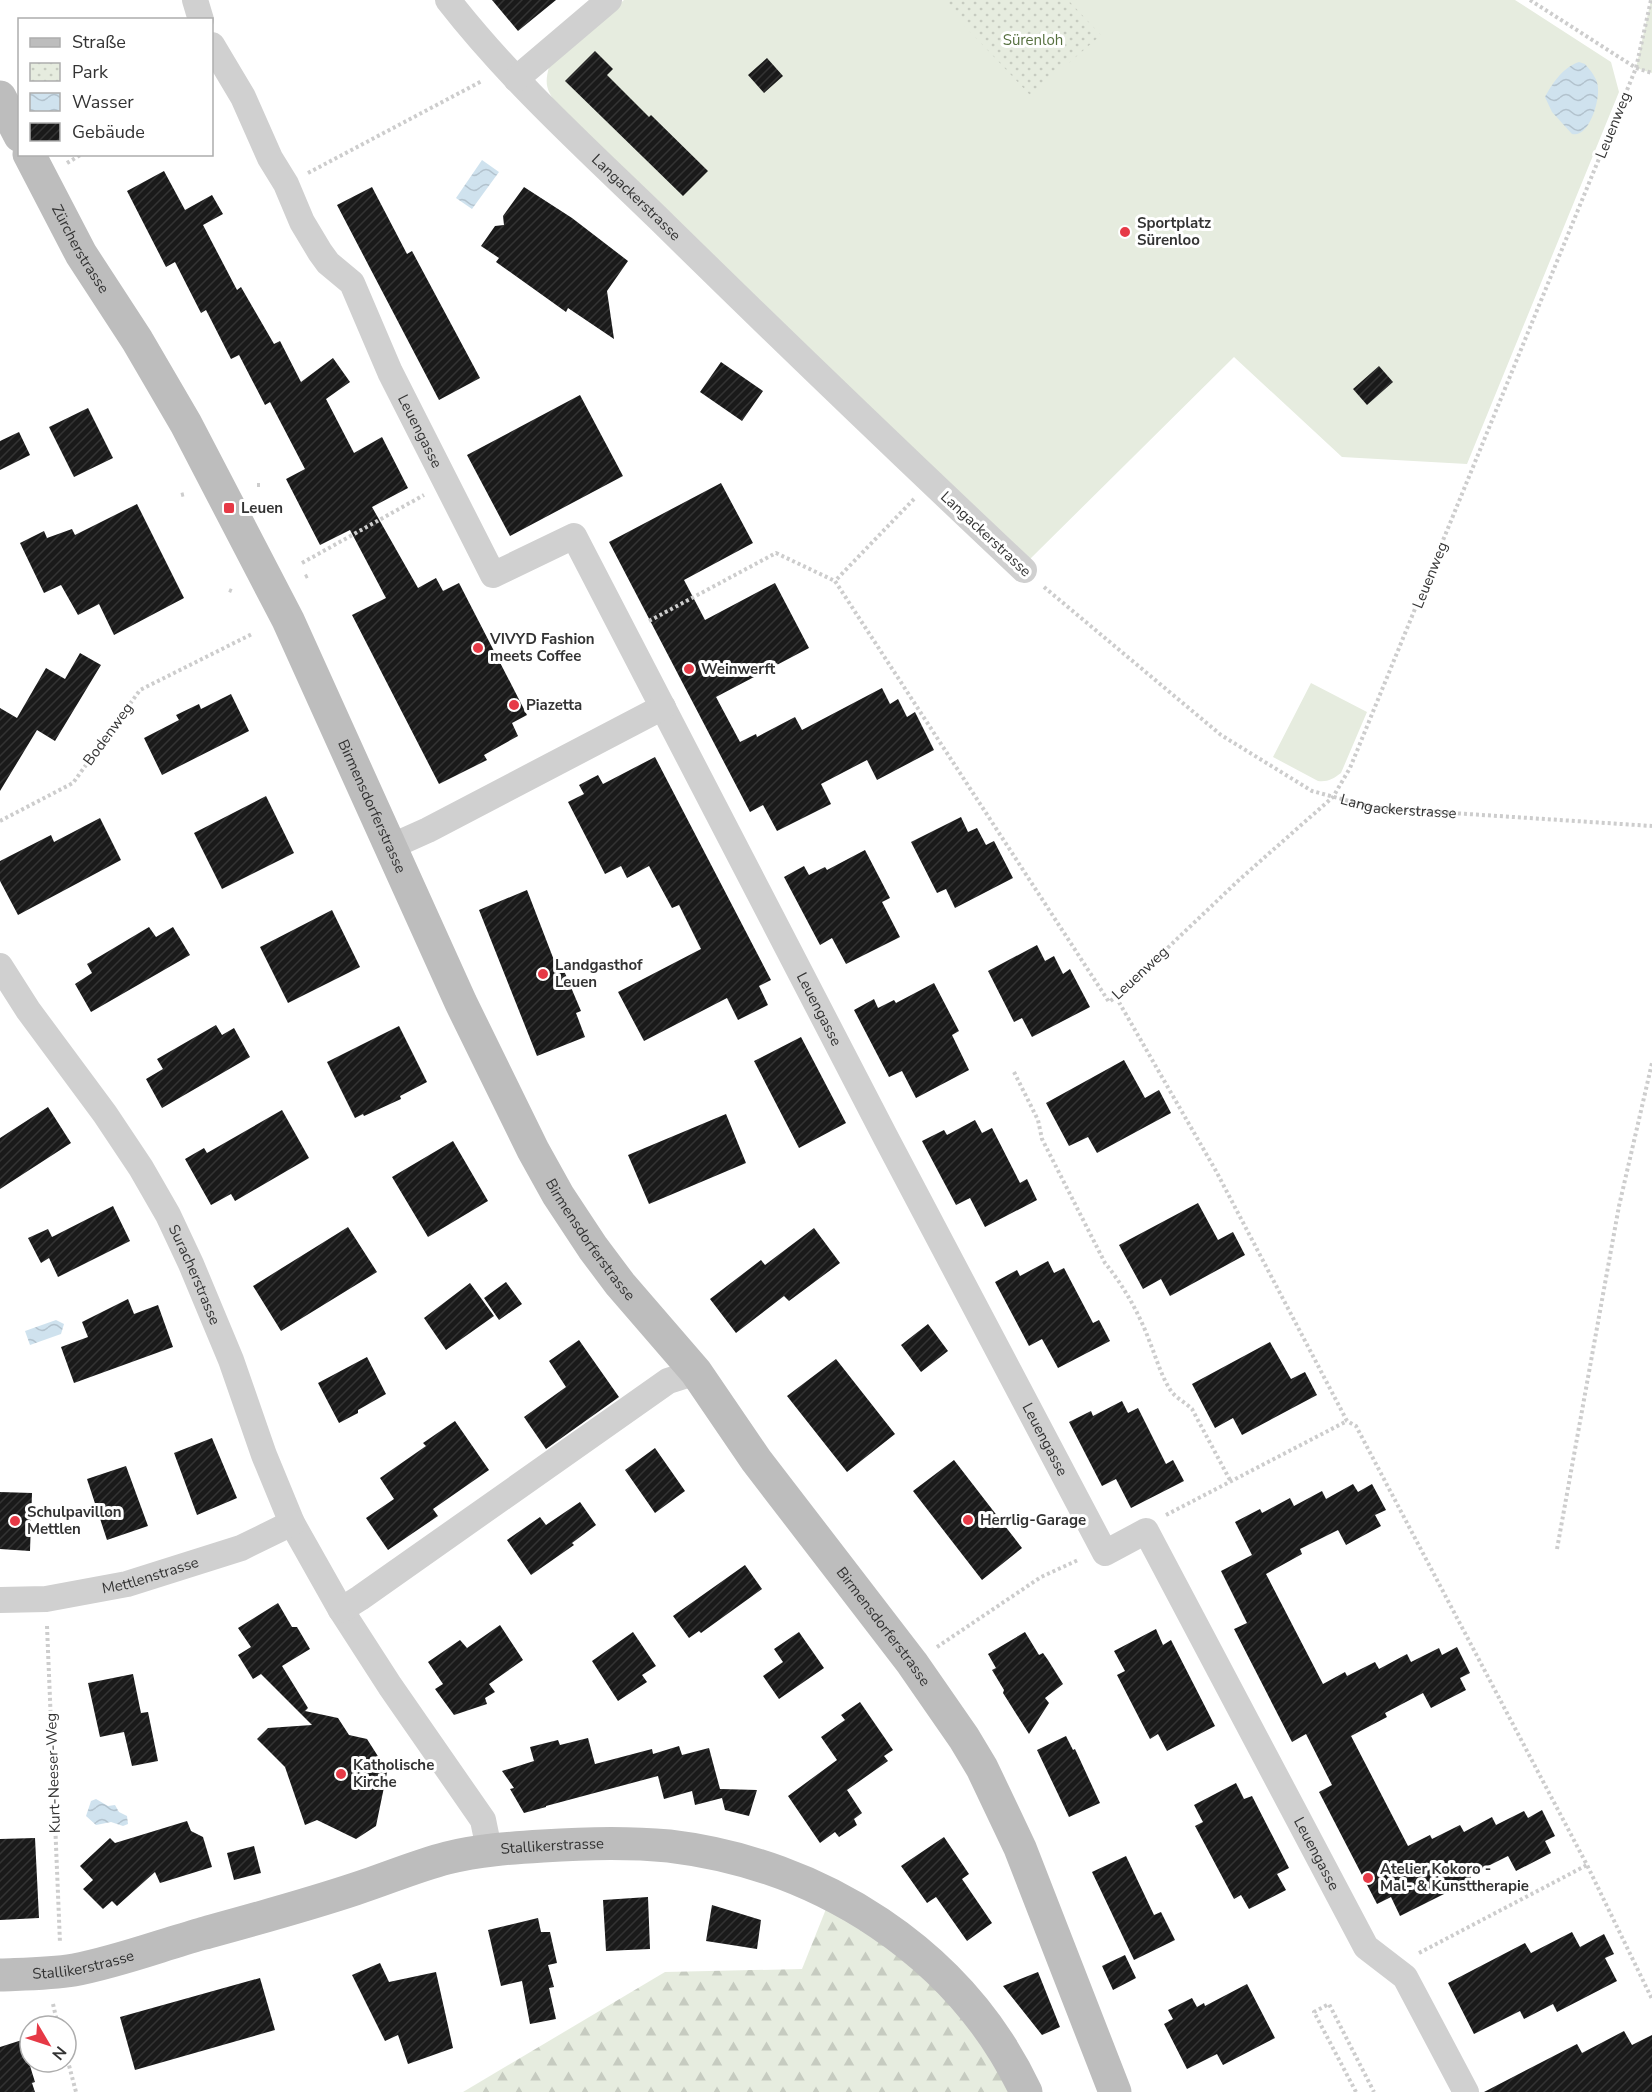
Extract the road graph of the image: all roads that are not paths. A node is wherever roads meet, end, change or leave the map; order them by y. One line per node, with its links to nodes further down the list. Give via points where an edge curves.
1 (195, 0): 4 (street)
2 (448, 0): 6 (street, Langackerstrasse)
3 (609, 0): 6 (street)
4 (200, 18)
5 (213, 47): 12 (street, Leuengasse, via 243,97 302,222 328,263 352,283 390,372 493,575 574,536)
6 (511, 74): 11 (street, Langackerstrasse)
7 (0, 97): 8 (main road)
8 (18, 132)
9 (30, 156): 10 (main road, Zürcherstrasse, via 81,254)
10 (137, 340): 13 (main road, Birmensdorferstrasse, via 186,424 288,620)
11 (1024, 570)
12 (663, 707): 13 (street); 23 (street, Leuengasse, via 1105,1553 1146,1531 1366,1947 1405,1977)
13 (390, 847): 15 (main road, Birmensdorferstrasse, via 503,1089 558,1195 620,1284)
14 (0, 966): 16 (street, Suracherstrasse, via 105,1114 168,1215 231,1360)
15 (696, 1372): 18 (street, via 668,1381); 22 (main road, Birmensdorferstrasse, via 756,1460 939,1699 976,1758 1020,1848)
16 (292, 1523): 17 (street, Mettlenstrasse, via 241,1548 127,1584 46,1599); 18 (street, Suracherstrasse)
17 (0, 1600)
18 (341, 1610): 19 (street, Suracherstrasse, via 483,1820)
19 (489, 1849): 20 (main road, Stallikerstrasse, via 433,1862 357,1889 104,1963 55,1973); 21 (main road, Stallikerstrasse, via 587,1842 669,1846 706,1852 797,1878 832,1894 898,1935 954,1987 999,2044)
20 (0, 1975)
21 (1026, 2092)
22 (1115, 2092)
23 (1466, 2092)

